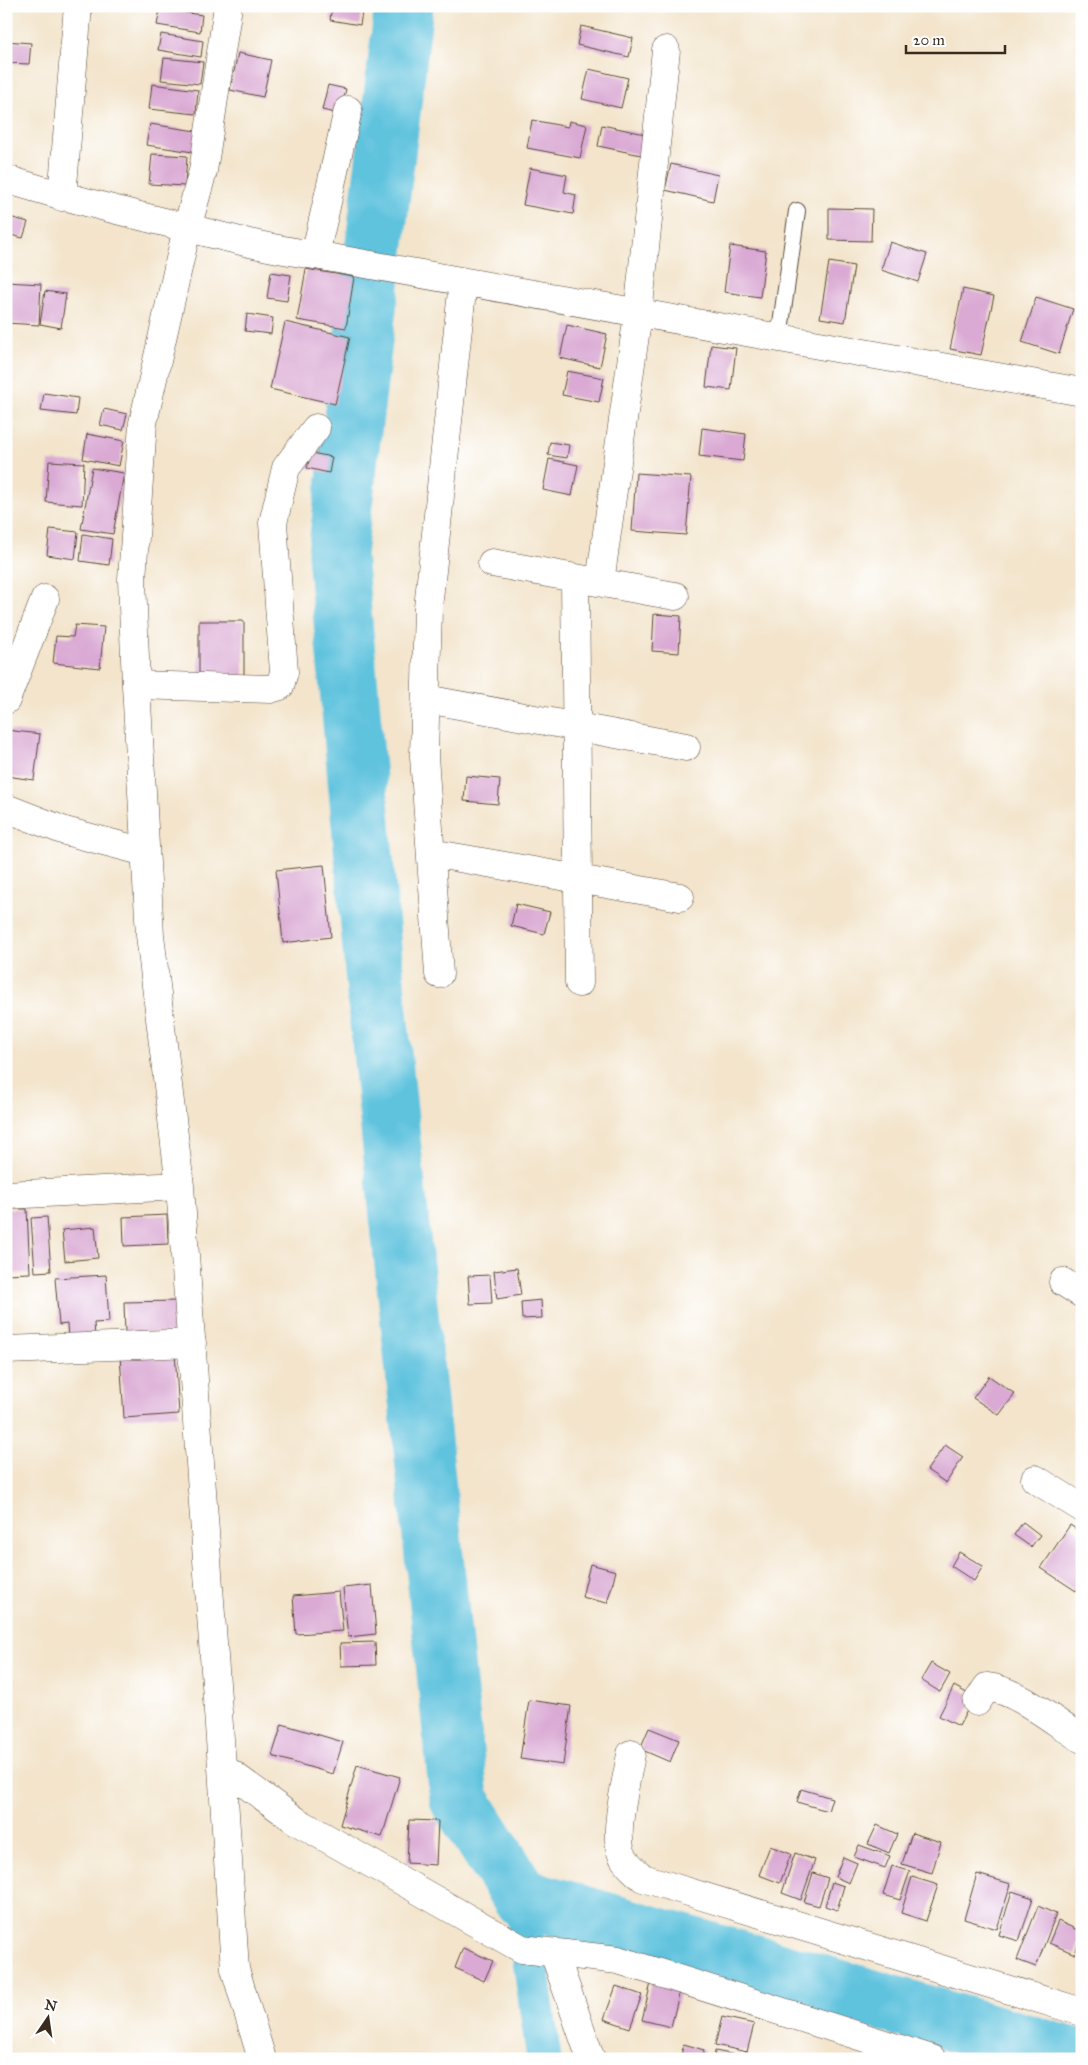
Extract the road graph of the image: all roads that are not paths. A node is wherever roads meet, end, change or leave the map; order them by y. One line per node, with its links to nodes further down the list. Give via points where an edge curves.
1 (78, 6): 6 (street)
2 (228, 6): 8 (street, via 203,171)
3 (666, 50): 11 (street)
4 (348, 110): 9 (street)
5 (6, 179): 6 (street)
6 (62, 197): 8 (street)
7 (797, 211): 12 (lane)
8 (187, 228): 9 (street, via 273,250); 19 (street, via 143,423 132,579)
9 (314, 255): 10 (street)
10 (453, 281): 11 (street); 20 (street, via 428,608)
11 (638, 314): 12 (street); 16 (street)
12 (779, 338): 13 (street)
13 (1080, 388)
14 (316, 428): 19 (street, via 286,468 273,523 284,672 280,686 270,689)
15 (492, 563): 16 (street)
16 (588, 580): 17 (street); 22 (street)
17 (675, 596)
18 (45, 599): 21 (street)
19 (136, 685): 25 (street)
20 (426, 699): 22 (street); 26 (street, via 424,756)
21 (6, 700)
22 (576, 726): 23 (street); 27 (street)
23 (686, 747)
24 (6, 808): 25 (street, via 66,831)
25 (145, 852): 31 (street, via 150,935)
26 (431, 853): 27 (street); 29 (street)
27 (578, 878): 28 (street); 30 (street)
28 (680, 897)
29 (440, 974)
30 (579, 983)
31 (180, 1186): 32 (street); 33 (street)
32 (6, 1195)
33 (192, 1343): 34 (street); 40 (street)
34 (6, 1350)
35 (1035, 1479): 36 (street)
36 (1082, 1508)
37 (977, 1702): 38 (street, via 987,1687 998,1688)
38 (1082, 1740)
39 (631, 1754): 42 (street, via 619,1830 620,1849 627,1863 643,1878)
40 (222, 1767): 41 (street, via 298,1822 522,1949); 43 (street, via 235,1969)
41 (554, 1952): 44 (street); 45 (street, via 618,1960)
42 (1082, 2012)
43 (262, 2059)
44 (592, 2059)
45 (932, 2059)

